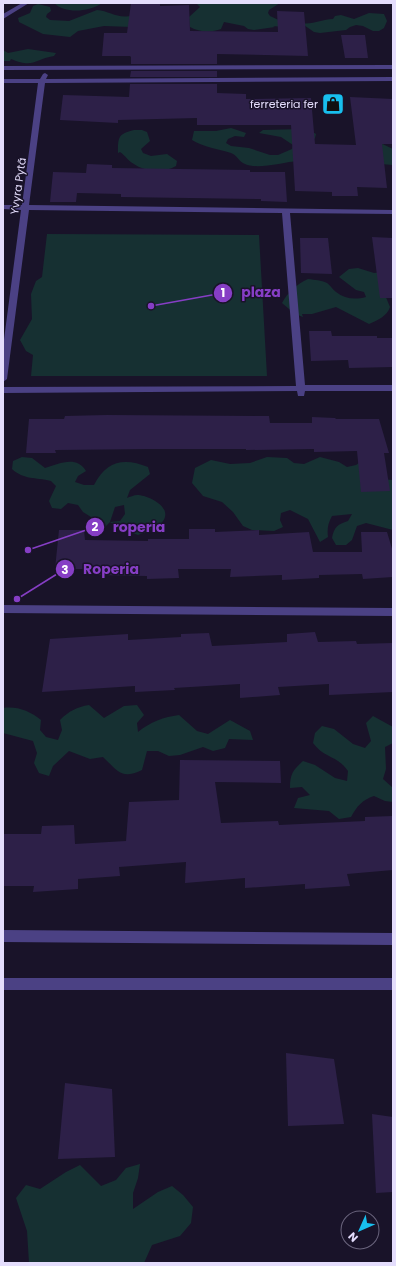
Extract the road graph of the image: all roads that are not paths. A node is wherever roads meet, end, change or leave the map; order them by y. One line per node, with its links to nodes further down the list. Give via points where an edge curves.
1 (26, 3): 2 (street)
2 (3, 17)
3 (393, 67): 5 (street)
4 (3, 68): 5 (street)
5 (48, 68): 8 (street, Yvyra Pytã)
6 (393, 79): 8 (street)
7 (3, 81): 8 (street)
8 (42, 81): 10 (street, Yvyra Pytã)
9 (3, 206): 10 (street)
10 (26, 207): 11 (street); 13 (street, Yvyra Pytã)
11 (286, 210): 12 (street); 16 (street)
12 (393, 212)
13 (3, 379)
14 (393, 388): 16 (street)
15 (3, 390): 16 (street)
16 (301, 391)
17 (3, 609): 18 (street)
18 (393, 612)
19 (3, 936): 20 (street)
20 (393, 939)
21 (3, 984): 22 (street)
22 (393, 984)

